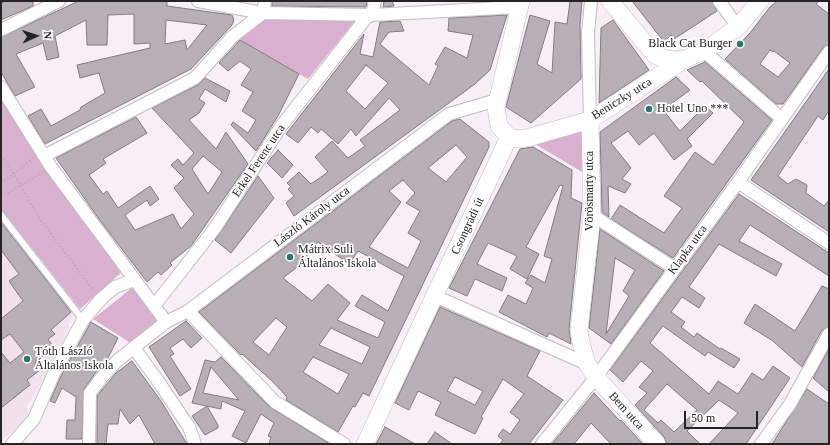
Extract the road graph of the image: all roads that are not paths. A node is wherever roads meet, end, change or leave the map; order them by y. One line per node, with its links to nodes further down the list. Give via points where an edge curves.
1 (59, 1): 9 (street)
2 (198, 1): 10 (street)
3 (375, 1): 11 (street)
4 (591, 1): 20 (street, Vörösmarty utca, via 588,33)
5 (610, 1): 16 (street, via 655,54 671,60)
6 (719, 1): 12 (street)
7 (760, 1): 12 (street, Beniczky utca)
8 (520, 4): 11 (street); 18 (street)
9 (41, 5): 13 (street)
10 (264, 7): 11 (street); 22 (street, via 232,37 196,78)
11 (372, 15): 30 (street, Erkel Ferenc utca, via 366,18 282,125 215,228)
12 (738, 27): 14 (street, Beniczky utca)
13 (1, 30)
14 (704, 51): 16 (street, Beniczky utca); 19 (street)
15 (829, 52): 19 (street, Klapka utca)
16 (685, 59): 20 (street, Beniczky utca)
17 (1, 87): 22 (street)
18 (497, 100): 21 (street, via 497,121); 31 (street, László Károly utca, via 450,114)
19 (781, 118): 23 (street, Klapka utca)
20 (590, 120): 21 (street, Beniczky utca, via 527,138); 25 (street, Vörösmarty utca)
21 (509, 137): 29 (street, Csongrádi út)
22 (45, 158): 28 (street)
23 (738, 182): 26 (street); 27 (street, Klapka utca)
24 (1, 215): 32 (lane)
25 (592, 216): 27 (street); 36 (street, Vörösmarty utca, via 579,330)
26 (829, 243)
27 (674, 268): 36 (street, Klapka utca)
28 (134, 280): 30 (street); 32 (street, via 115,287 100,299)
29 (435, 296): 36 (street); 41 (street, Csongrádi út)
30 (154, 306): 33 (street)
31 (188, 311): 33 (street, László Károly utca); 40 (street, via 275,402)
32 (83, 320): 37 (street, via 54,373 34,419)
33 (166, 322): 35 (street, László Károly utca)
34 (829, 334): 44 (street, via 790,404)
35 (134, 348): 38 (street, László Károly utca, via 102,377 90,393); 39 (street, via 188,427)
36 (591, 371): 42 (street, Klapka utca); 43 (street, Bem utca)
37 (12, 444)
38 (89, 444)
39 (195, 444)
40 (344, 444)
41 (365, 444)
42 (542, 444)
43 (657, 444)
44 (761, 444)

